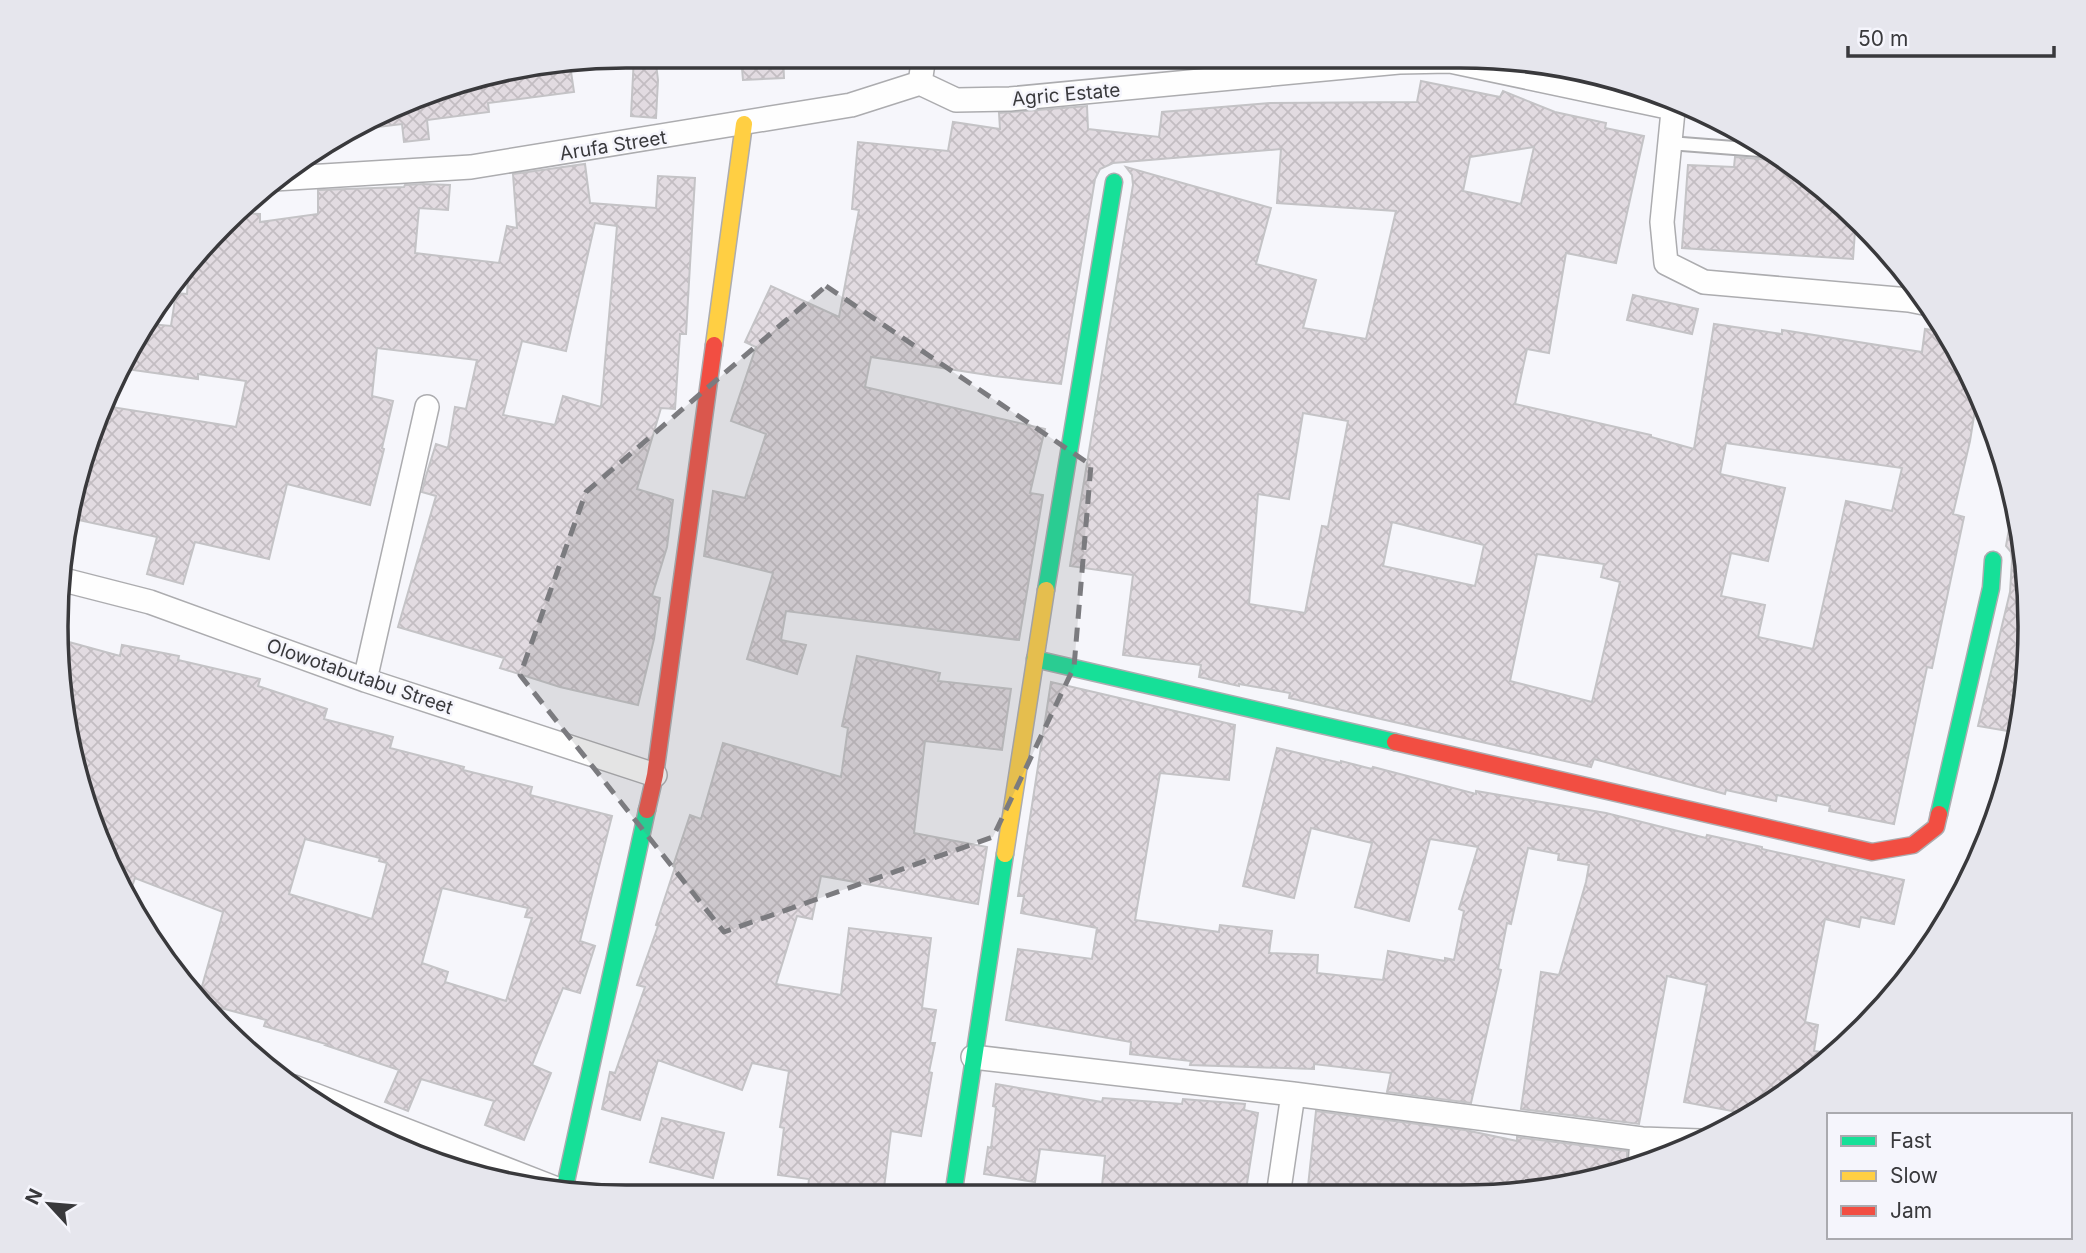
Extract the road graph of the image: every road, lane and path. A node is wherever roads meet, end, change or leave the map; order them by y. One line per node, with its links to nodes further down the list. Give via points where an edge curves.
1 (922, 68): 4 (street)
2 (1336, 68): 4 (street, Agric Estate, via 1010,99 956,100)
3 (1490, 69): 5 (street, Agric Estate)
4 (920, 83): 7 (street, Arufa Street, via 851,105)
5 (1641, 99)
6 (1672, 111): 8 (street)
7 (744, 124): 10 (street, Arufa Street, via 471,167); 18 (street)
8 (1669, 143): 9 (lane); 12 (street, via 1662,222 1666,264 1704,282)
9 (1749, 149)
10 (295, 178)
11 (1114, 182): 16 (street)
12 (1912, 301)
13 (427, 407): 17 (street)
14 (1993, 560): 16 (street, via 1991,588 1936,827 1913,845 1872,852)
15 (70, 582): 17 (street, Olowotabutabu Street, via 150,602)
16 (1035, 659): 19 (street)
17 (365, 680): 18 (street, Olowotabutabu Street)
18 (655, 775): 26 (street)
19 (973, 1058): 20 (street); 27 (street)
20 (1293, 1094): 22 (street); 28 (street)
21 (377, 1125): 25 (street)
22 (1642, 1139): 23 (street); 24 (street)
23 (1677, 1140)
24 (1641, 1154)
25 (509, 1172)
26 (566, 1181)
27 (955, 1185)
28 (1280, 1185)

